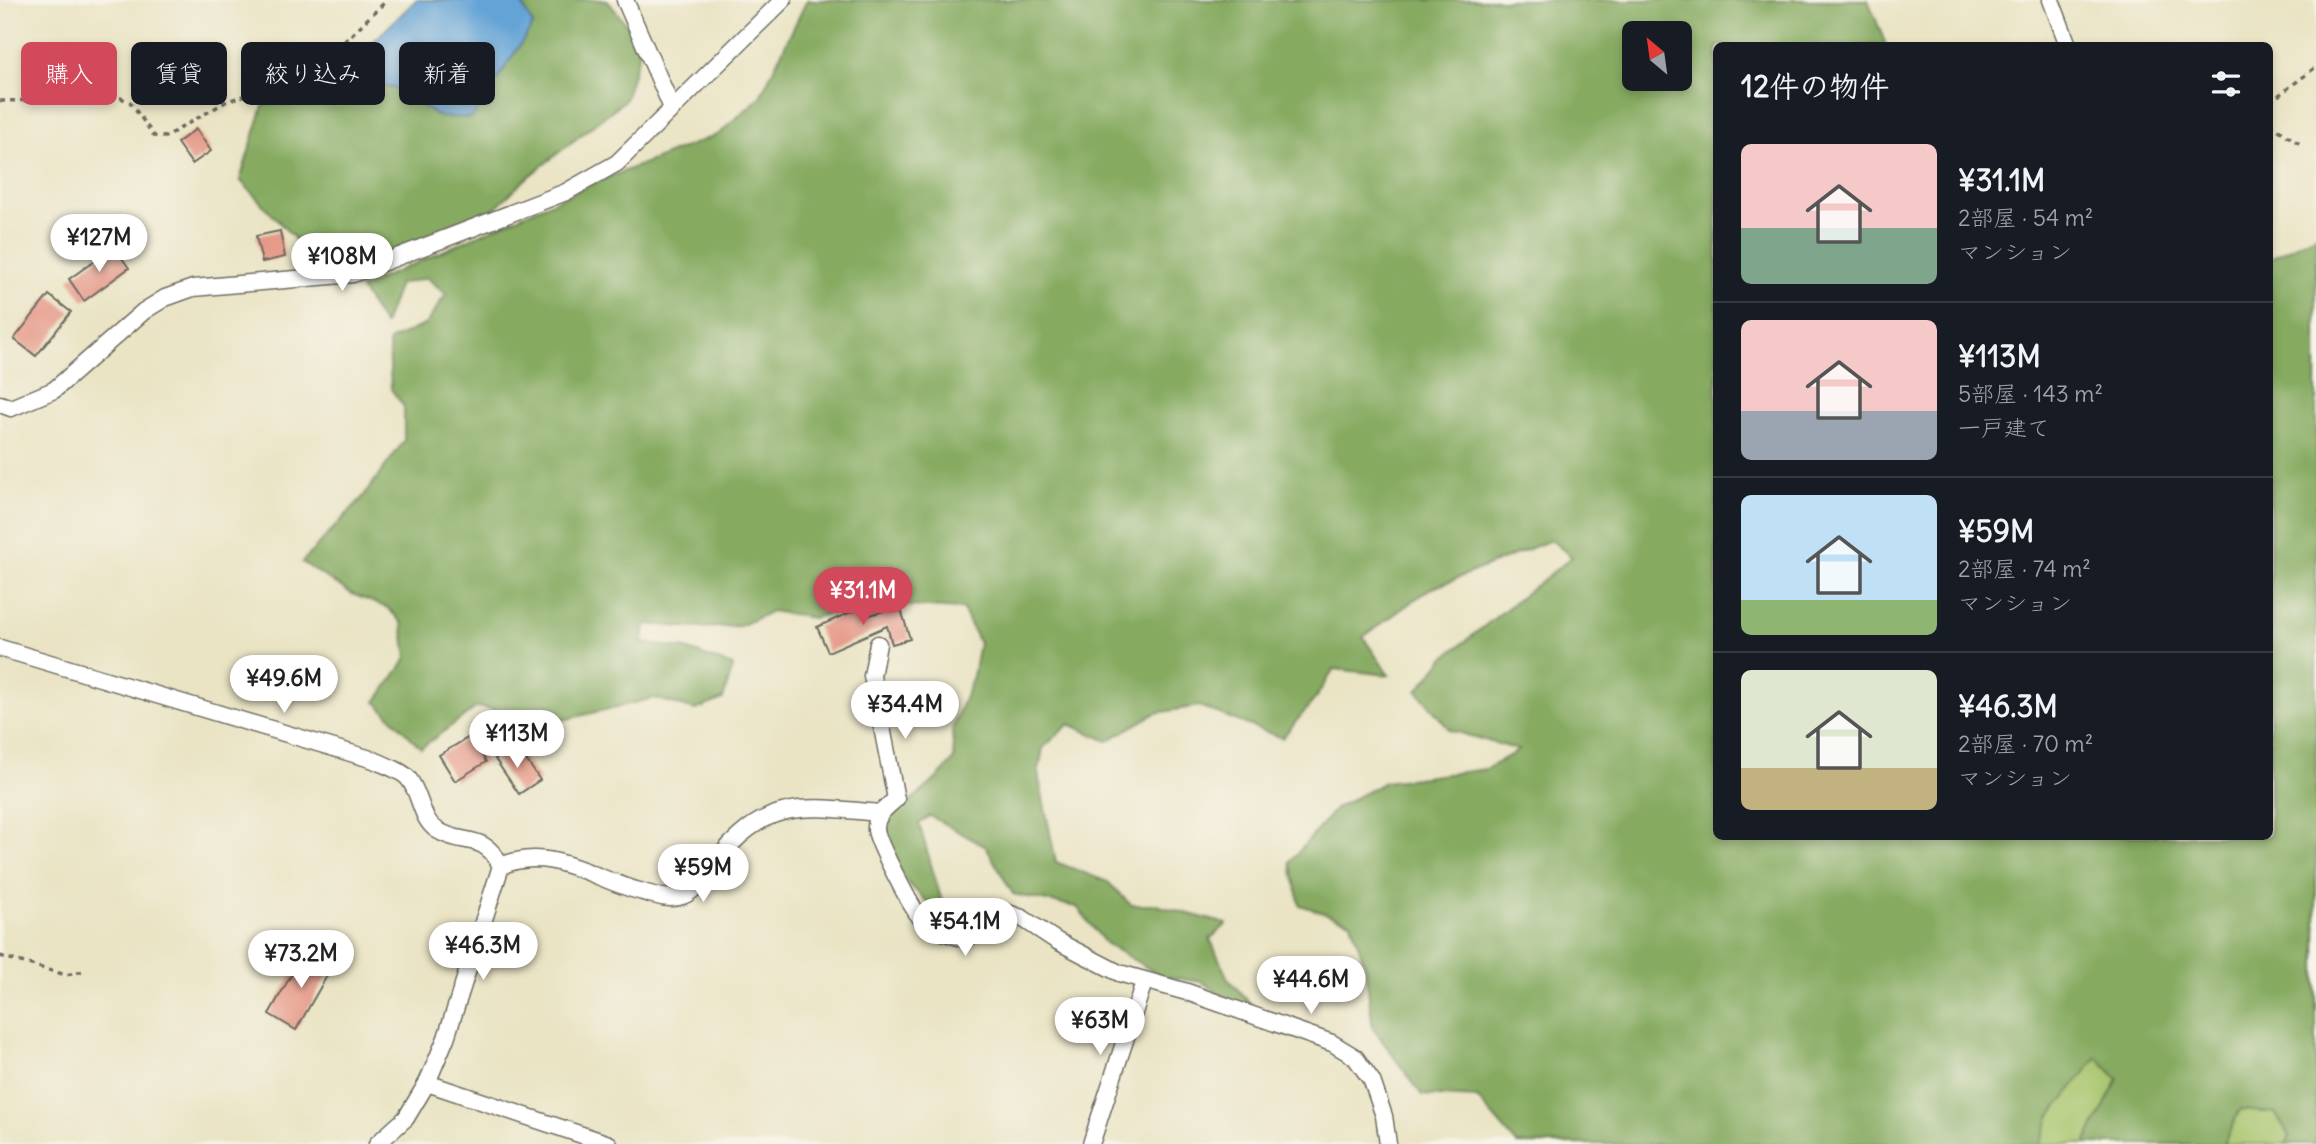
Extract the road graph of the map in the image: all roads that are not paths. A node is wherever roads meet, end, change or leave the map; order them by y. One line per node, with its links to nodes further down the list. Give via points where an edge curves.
1 (625, 0): 5 (street)
2 (783, 0): 5 (street)
3 (2051, 0): 4 (street)
4 (2067, 42)
5 (672, 108): 6 (street, via 617,163 566,192 353,274 193,288 165,298 54,390 11,408)
6 (0, 404)
7 (878, 643): 9 (street, via 872,676 896,799)
8 (0, 648): 10 (street, via 374,760 407,777 428,822 439,831 481,842)
9 (880, 813): 10 (street, via 803,807 769,816 744,831 681,897 667,898 612,884 544,858 519,858); 11 (street, via 876,831 920,918 944,933 966,939 1005,912)
10 (501, 866): 12 (street)
11 (1144, 982): 15 (street); 16 (street, via 1257,1016 1332,1043 1355,1057 1372,1081)
12 (427, 1083): 13 (street, via 406,1118); 14 (street)
13 (377, 1144)
14 (609, 1144)
15 (1091, 1144)
16 (1388, 1144)

